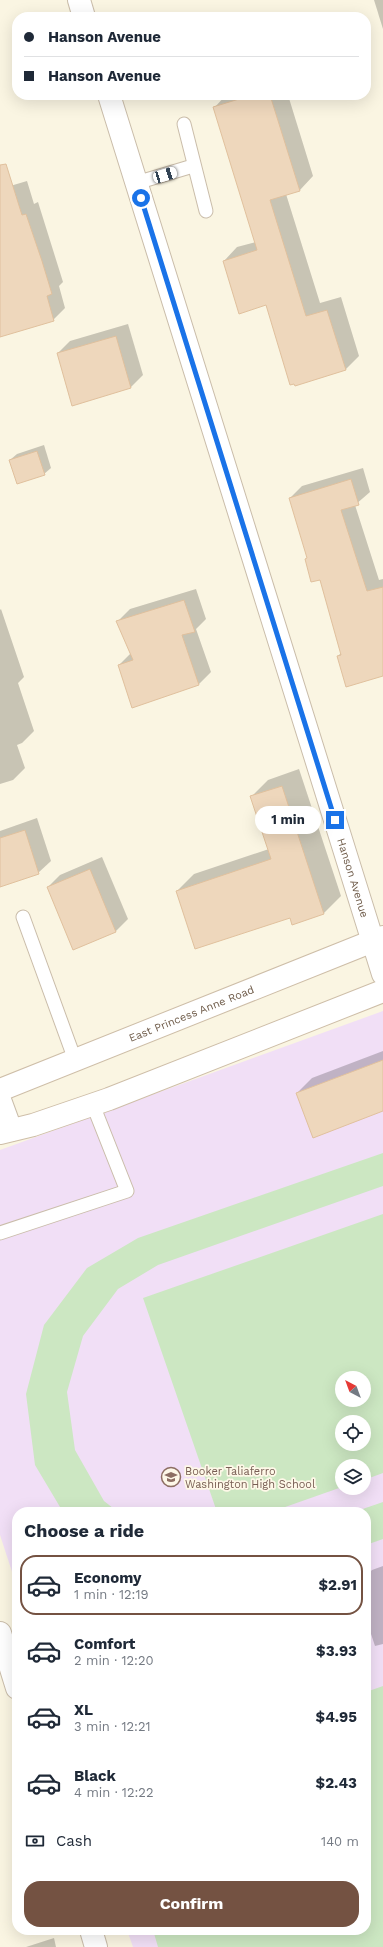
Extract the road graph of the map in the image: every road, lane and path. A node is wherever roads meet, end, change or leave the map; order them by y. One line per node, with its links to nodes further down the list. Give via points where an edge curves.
1 (79, 0): 2 (street)
2 (83, 12)
3 (111, 100): 6 (street, Hanson Avenue)
4 (184, 124): 5 (lane)
5 (193, 166): 6 (lane); 7 (lane)
6 (136, 183): 9 (street, Hanson Avenue)
7 (206, 212)
8 (23, 917): 12 (lane)
9 (378, 939): 10 (street, Hanson Avenue); 12 (street, East Princess Anne Road)
10 (383, 974)
11 (383, 991): 15 (street)
12 (75, 1060): 13 (street, East Princess Anne Road)
13 (0, 1090)
14 (0, 1100): 16 (street)
15 (93, 1105): 16 (street); 17 (lane, via 127,1191)
16 (6, 1131)
17 (0, 1233)
18 (0, 1633): 19 (street)
19 (12, 1672)
20 (92, 1935): 21 (street)
21 (96, 1947)

